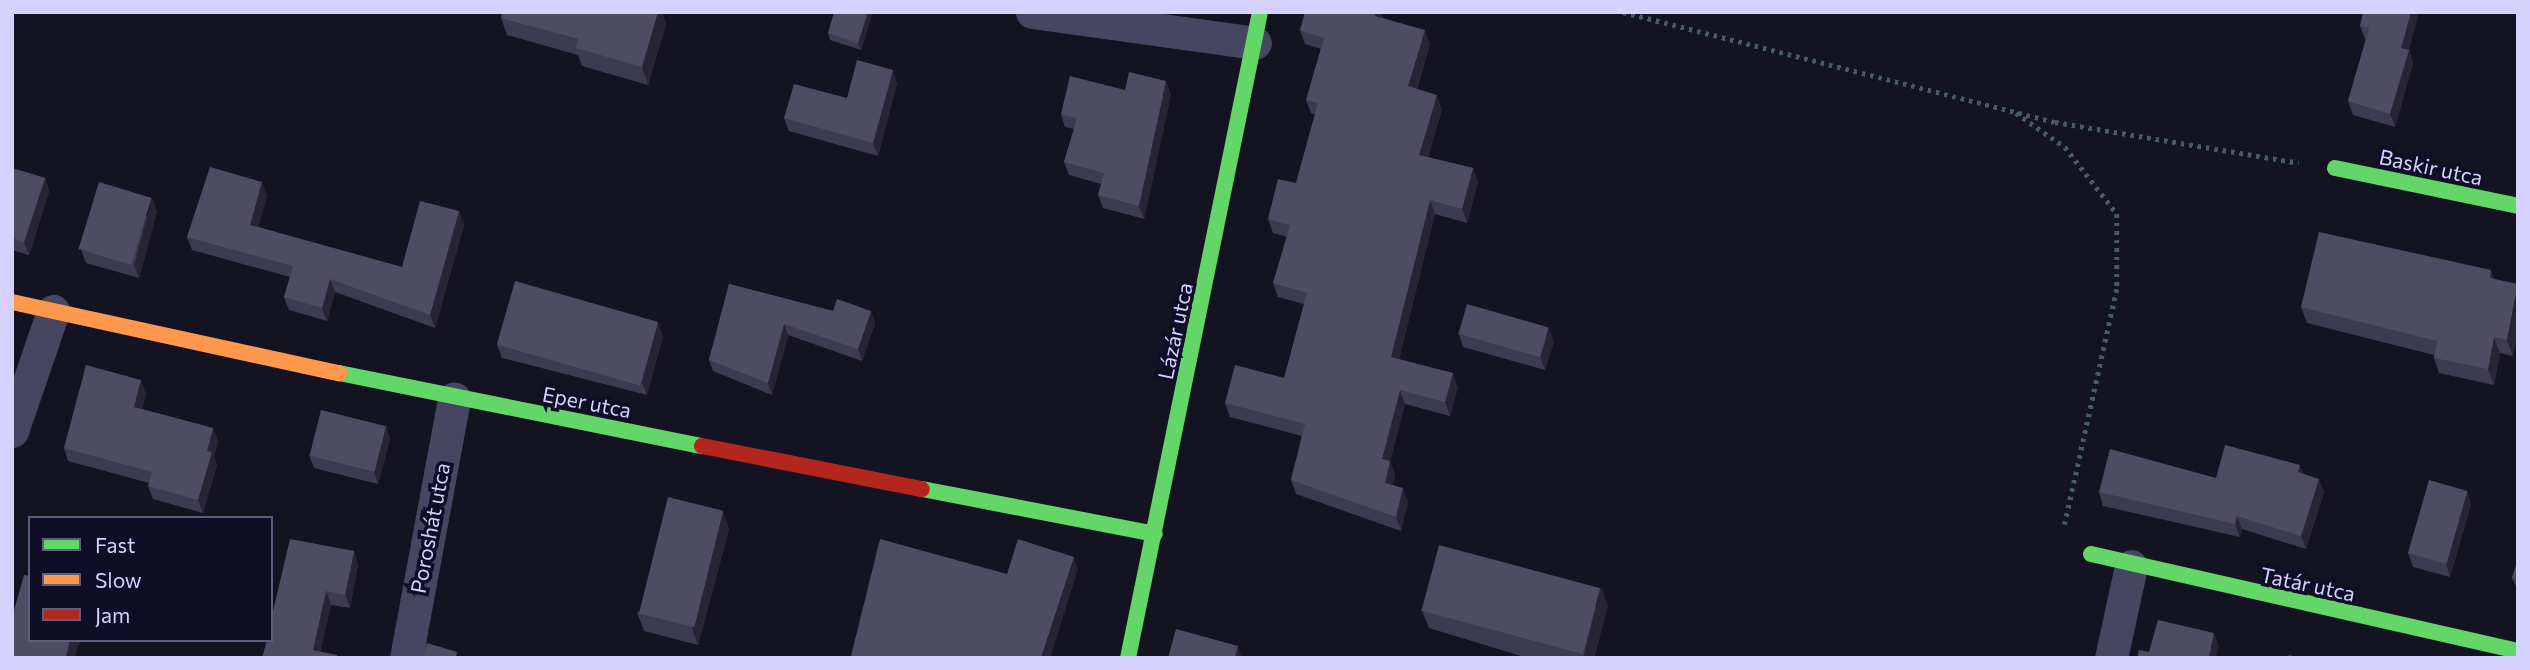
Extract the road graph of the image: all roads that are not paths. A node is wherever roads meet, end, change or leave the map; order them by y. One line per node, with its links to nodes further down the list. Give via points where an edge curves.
1 (1032, 12): 2 (street)
2 (1258, 28): 9 (street, Lázár utca)
3 (2335, 169): 4 (street, Baskir utca)
4 (2518, 206)
5 (12, 302): 6 (street, Eper utca)
6 (53, 311): 7 (street, Eper utca); 8 (street)
7 (454, 398): 9 (street, Eper utca); 13 (street, Poroshát utca)
8 (12, 431)
9 (1155, 534): 14 (street, Lázár utca)
10 (2091, 554): 11 (street, Tatár utca)
11 (2131, 566): 12 (street, Tatár utca); 15 (street)
12 (2518, 652)
13 (406, 658)
14 (1128, 658)
15 (2111, 658)

